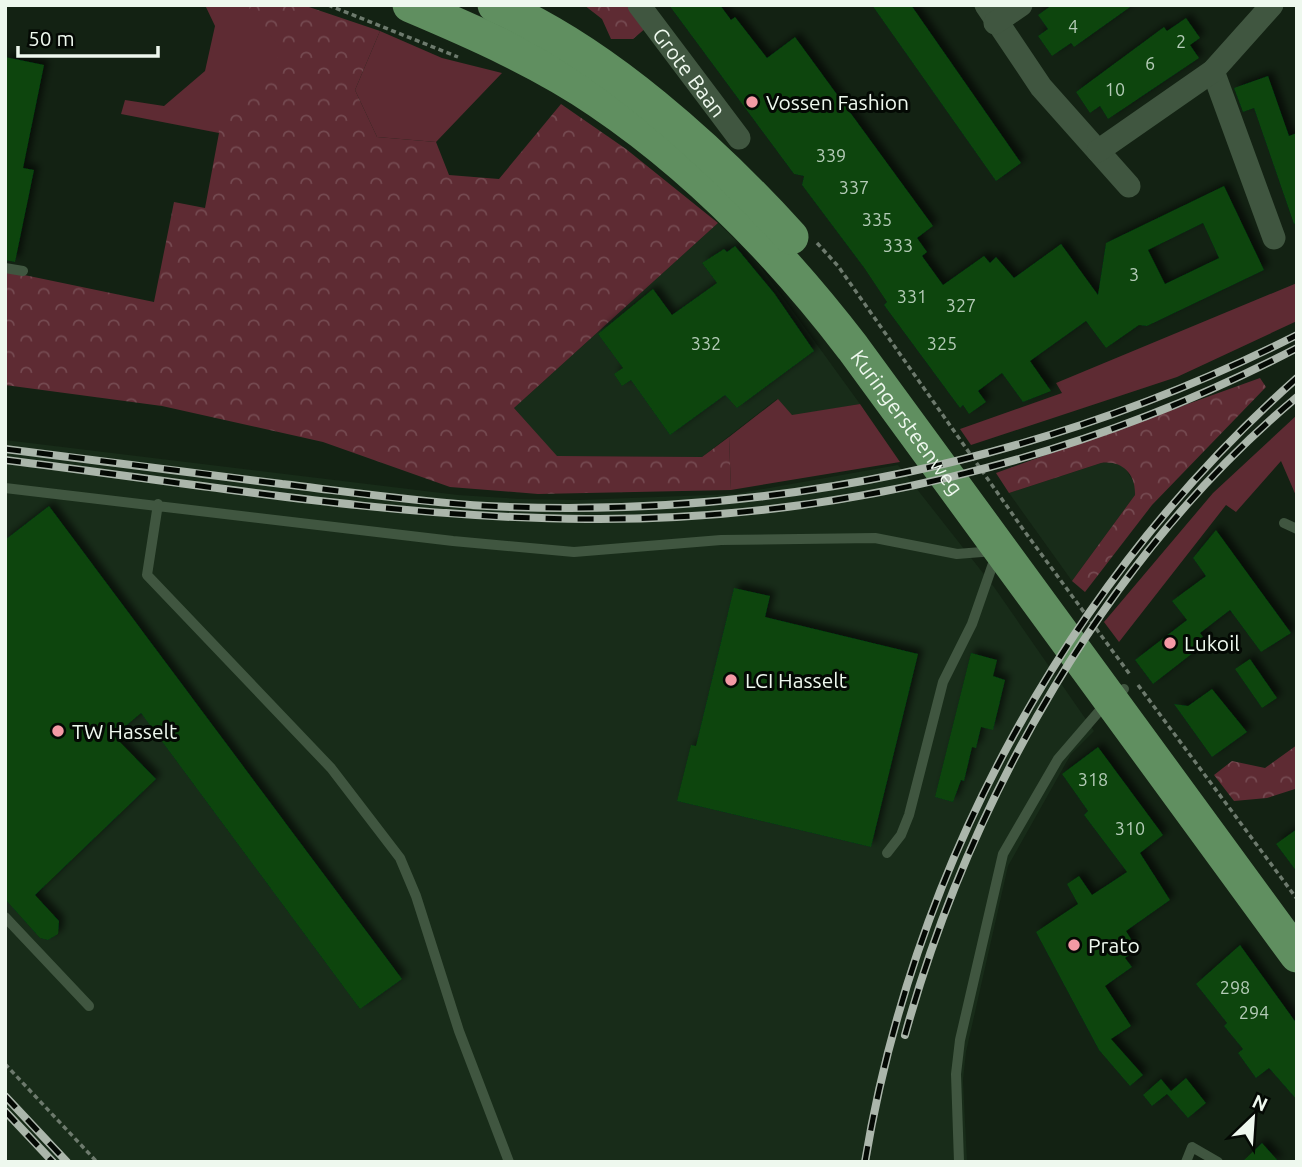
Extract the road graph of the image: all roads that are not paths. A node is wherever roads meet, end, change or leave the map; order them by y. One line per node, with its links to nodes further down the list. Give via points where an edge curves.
1 (410, 5): 7 (main road, Kuringersteenweg)
2 (639, 5): 9 (street, Grote Baan)
3 (1021, 5): 6 (street)
4 (1272, 5): 8 (street)
5 (512, 9): 7 (street); 19 (main road, Kuringersteenweg, via 613,76 741,182 833,284)
6 (990, 14): 10 (street, via 1041,87)
7 (501, 46): 19 (main road, Kuringersteenweg, via 598,100 673,156 747,224 832,321)
8 (1213, 71): 10 (street); 12 (street)
9 (738, 138)
10 (1098, 151): 11 (street)
11 (1129, 186)
12 (1274, 238)
13 (5, 268): 14 (lane)
14 (23, 271)
15 (5, 488): 16 (lane)
16 (158, 504): 19 (lane, via 574,552 721,540 875,538 957,554 985,554); 26 (lane, via 147,575 331,768 400,858)
17 (1284, 523): 18 (lane)
18 (1297, 529)
19 (1005, 544): 20 (main road, Kuringersteenweg); 21 (lane, via 943,682 909,815)
20 (1117, 694): 23 (main road, Kuringersteenweg); 24 (main road, Kuringersteenweg); 27 (lane, via 1058,759 1003,854 960,1040 956,1074)
21 (887, 853)
22 (5, 917): 25 (lane)
23 (1297, 923)
24 (1297, 956)
25 (89, 1006)
26 (509, 1162)
27 (959, 1162)
28 (1186, 1162): 29 (lane, via 1192,1147)
29 (1218, 1162)

